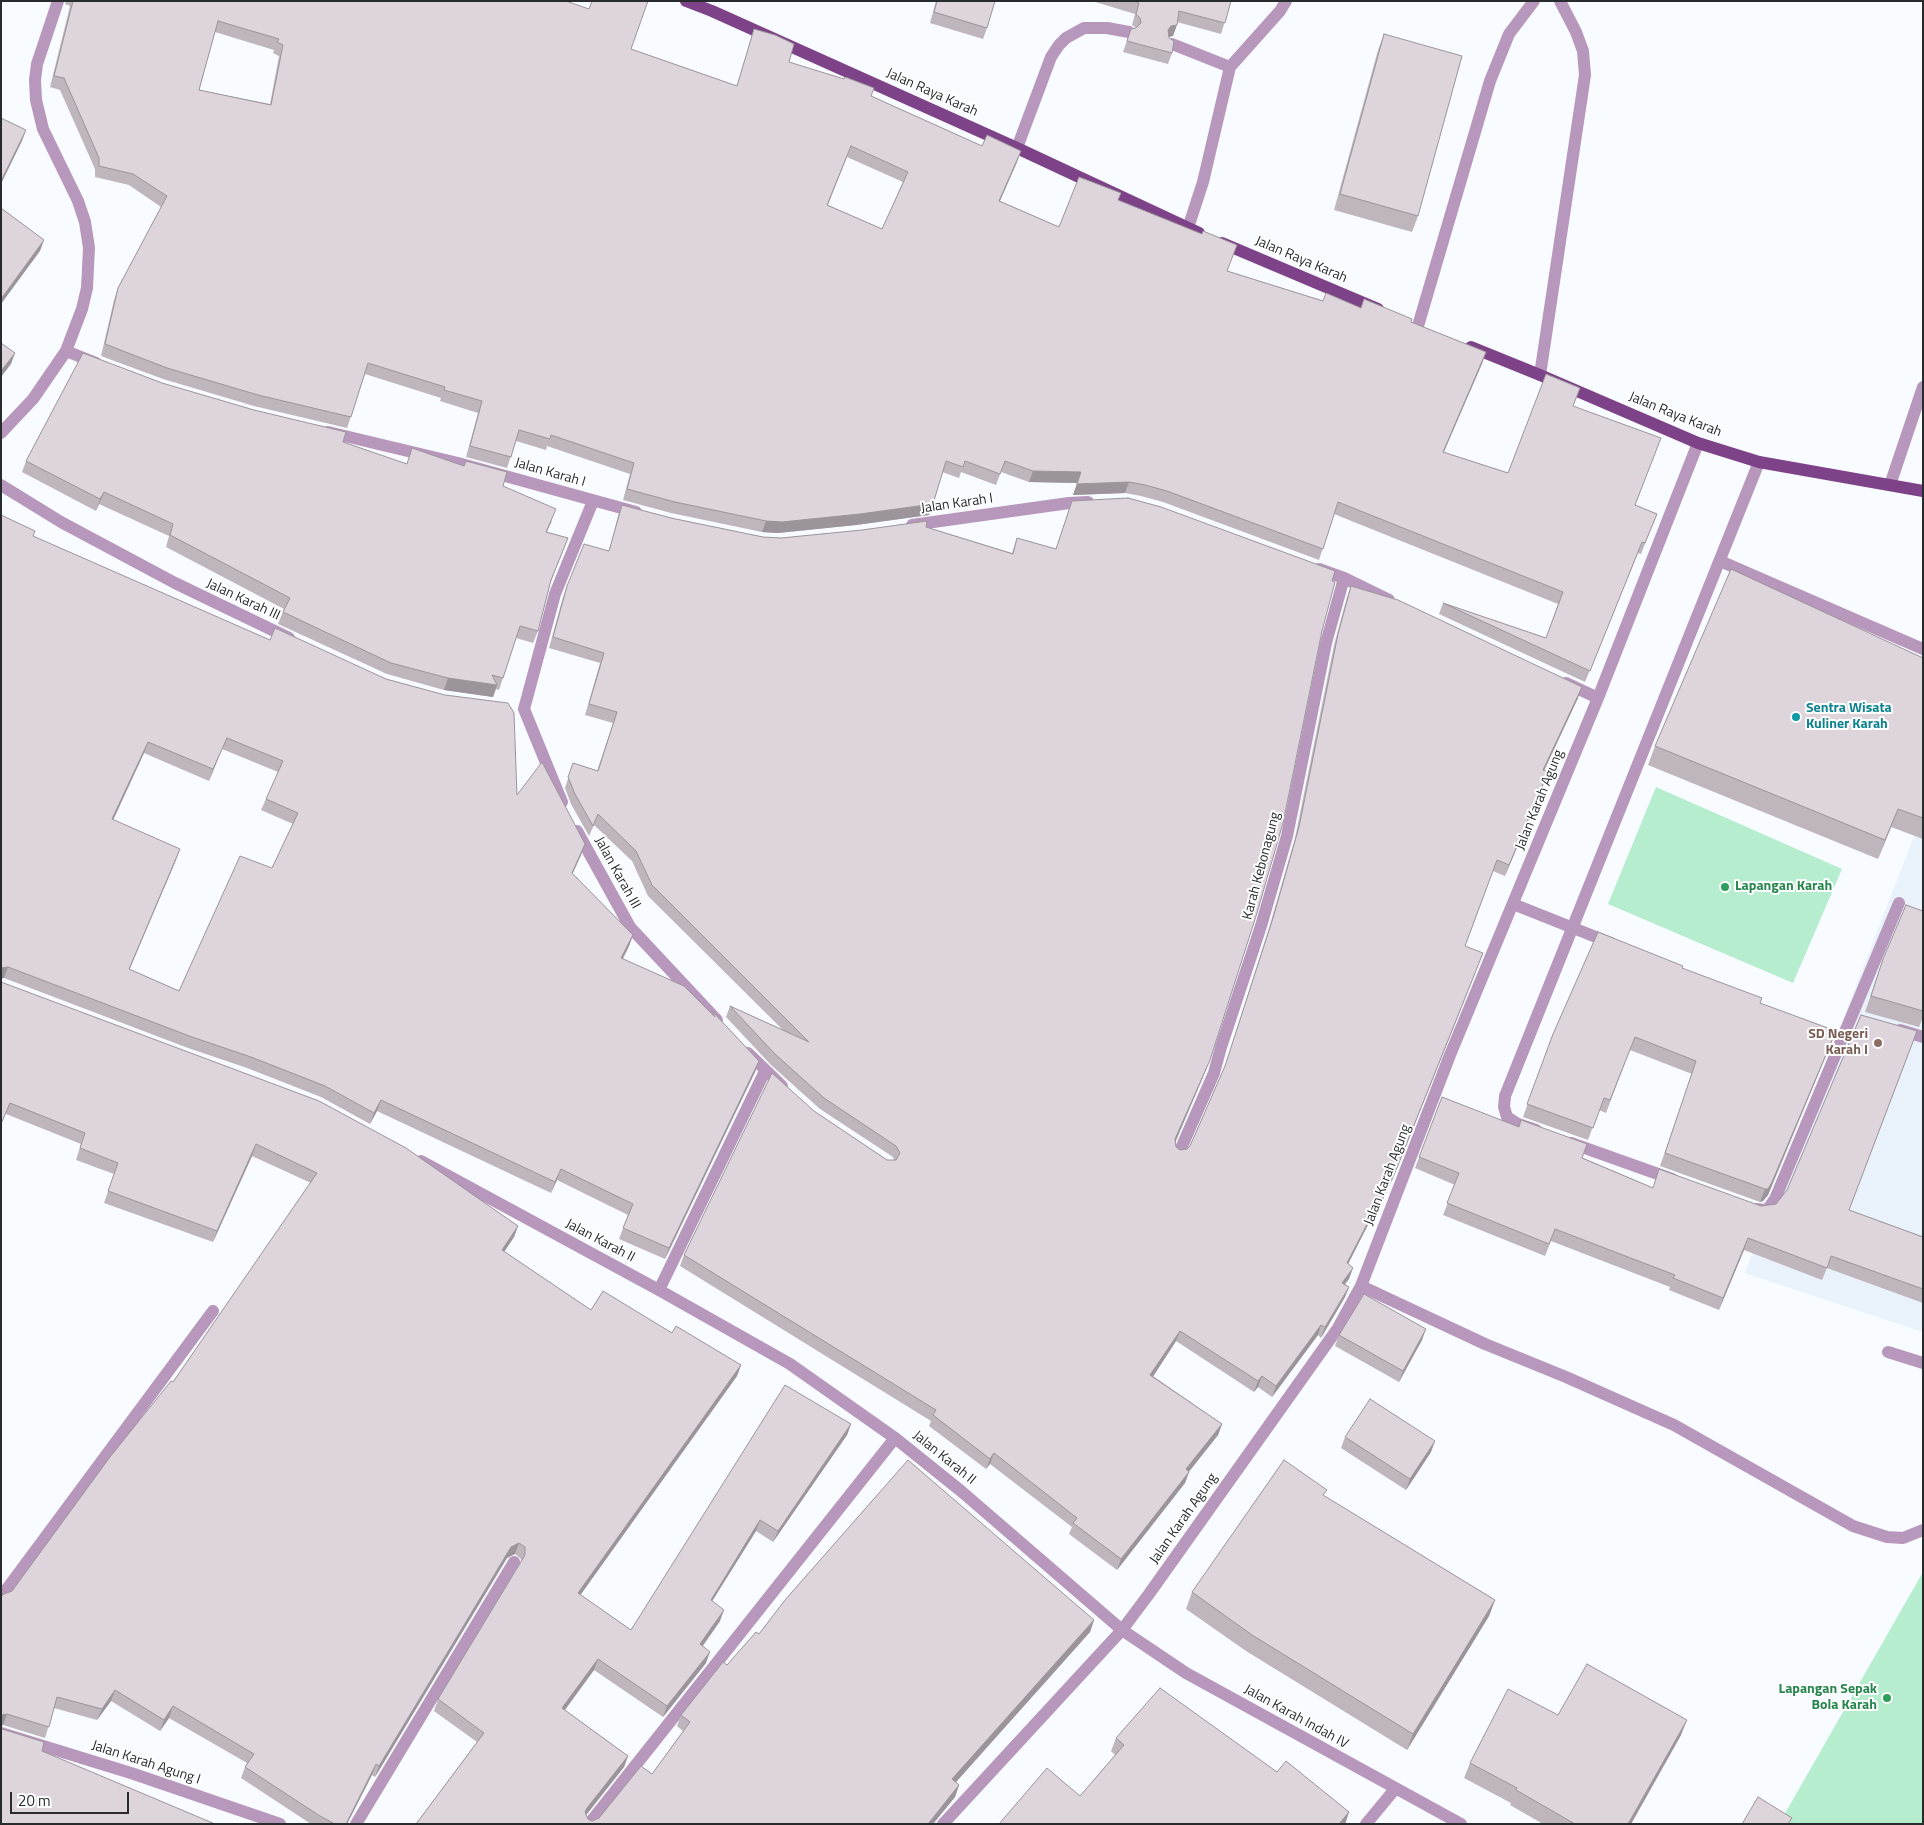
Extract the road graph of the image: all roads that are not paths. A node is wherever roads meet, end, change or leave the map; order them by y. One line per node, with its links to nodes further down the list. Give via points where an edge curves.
1 (58, 1): 14 (street, via 37,64 35,80 43,129 78,201 88,248 88,288)
2 (686, 1): 9 (main road, Jalan Raya Karah)
3 (1286, 1): 8 (street)
4 (1534, 1): 12 (street, via 1509,34 1490,81)
5 (1560, 1): 16 (street, via 1578,38 1585,75)
6 (1129, 32): 9 (street, via 1084,28 1059,45 1051,57)
7 (1172, 44): 8 (street)
8 (1230, 67): 10 (street, via 1203,182)
9 (1017, 148): 10 (main road, Jalan Raya Karah)
10 (1188, 228): 11 (main road, Jalan Raya Karah)
11 (1390, 314)
12 (1418, 326)
13 (1462, 344): 16 (main road, Jalan Raya Karah)
14 (66, 351): 15 (street); 19 (street, via 33,399)
15 (108, 368)
16 (1540, 375): 20 (main road, Jalan Raya Karah)
17 (1923, 387): 23 (street)
18 (318, 430): 25 (street, Jalan Karah I, via 458,463)
19 (1, 433)
20 (1698, 443): 21 (main road, Jalan Raya Karah); 36 (street, Jalan Karah Agung)
21 (1759, 462): 23 (main road, Jalan Raya Karah); 29 (street)
22 (1, 485): 33 (street, Jalan Karah III, via 60,522 175,583)
23 (1890, 485): 24 (main road, Jalan Raya Karah)
24 (1923, 491)
25 (593, 501): 27 (street, Jalan Karah I); 42 (street, Jalan Karah III, via 555,594 520,709 564,808 630,927)
26 (1105, 501): 28 (street, Jalan Karah I)
27 (650, 516)
28 (896, 527)
29 (1720, 561): 34 (street); 39 (street)
30 (1307, 564): 31 (street)
31 (1344, 578): 32 (street); 47 (street, Karah Kebonagung, via 1326,643 1287,836 1264,917 1214,1073)
32 (1397, 604)
33 (297, 642)
34 (1923, 649)
35 (1554, 677): 36 (street)
36 (1598, 698): 38 (street, Jalan Karah Agung)
37 (1899, 903): 50 (street, via 1856,1018 1839,1035 1775,1199 1764,1210)
38 (1513, 904): 39 (street); 51 (street, Jalan Karah Agung)
39 (1572, 928): 40 (street); 49 (street, via 1504,1102 1505,1114 1512,1120)
40 (1626, 950)
41 (1887, 1027): 43 (street)
42 (724, 1028)
43 (1923, 1037)
44 (738, 1042): 45 (street)
45 (765, 1071): 46 (street); 52 (street)
46 (793, 1096)
47 (1179, 1153)
48 (414, 1157): 52 (street, Jalan Karah II)
49 (1685, 1184)
50 (1740, 1204)
51 (1360, 1286): 57 (street, via 1674,1425 1853,1526 1887,1537 1903,1538); 60 (street, Jalan Karah Agung, via 1338,1328)
52 (659, 1290): 56 (street, Jalan Karah II, via 790,1364)
53 (213, 1310): 59 (street)
54 (1888, 1352): 55 (street)
55 (1923, 1363)
56 (895, 1438): 60 (street, Jalan Karah II); 65 (street)
57 (1923, 1530)
58 (514, 1562): 64 (street)
59 (1, 1597)
60 (1122, 1630): 62 (street, Jalan Karah Indah IV, via 1186,1673); 66 (street, Jalan Karah Agung)
61 (1, 1733): 63 (street, Jalan Karah Agung I)
62 (1395, 1789): 67 (street); 68 (street, Jalan Karah Indah IV)
63 (280, 1824)
64 (356, 1824)
65 (589, 1824)
66 (943, 1824)
67 (1366, 1824)
68 (1461, 1824)

